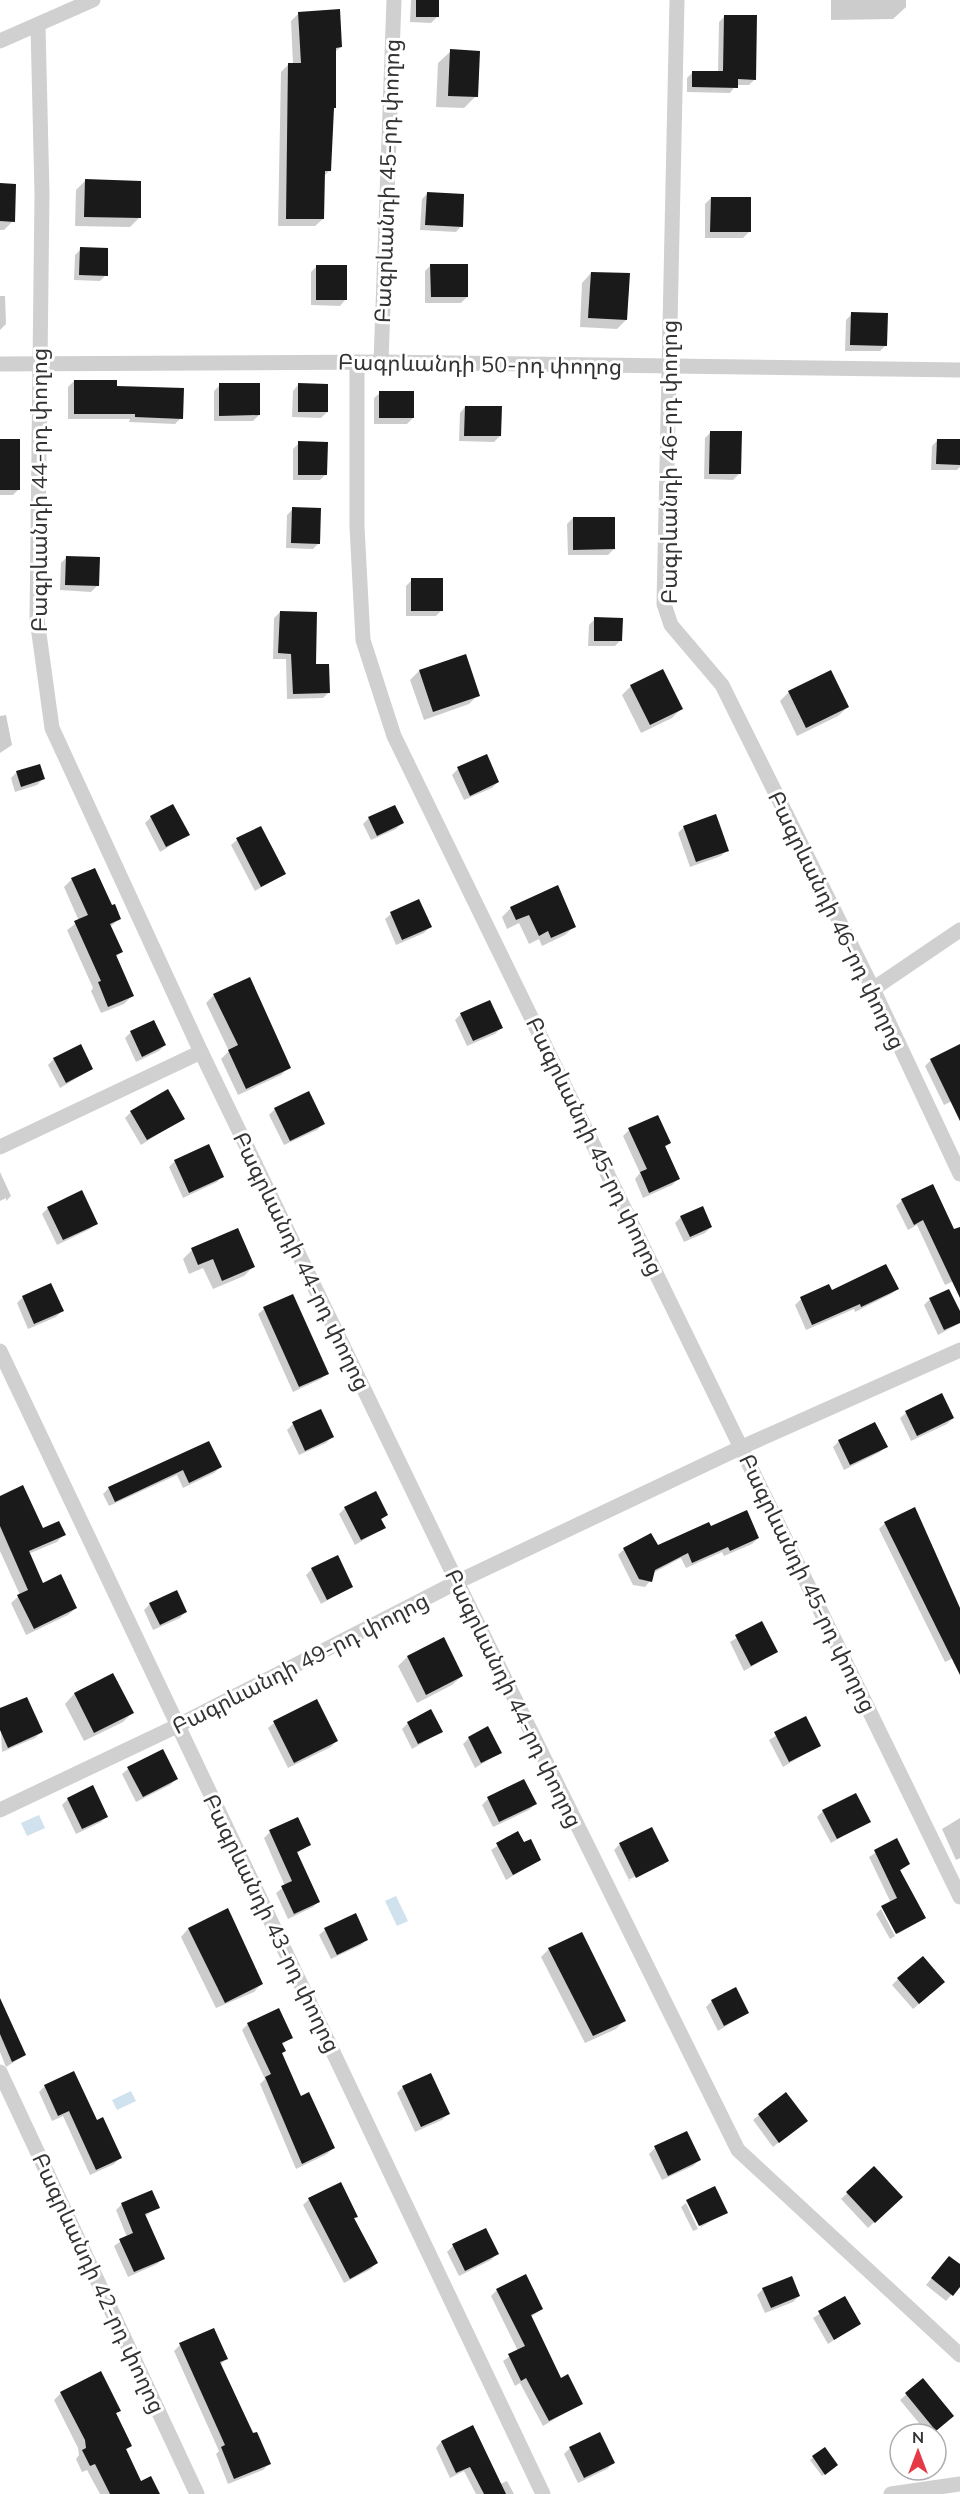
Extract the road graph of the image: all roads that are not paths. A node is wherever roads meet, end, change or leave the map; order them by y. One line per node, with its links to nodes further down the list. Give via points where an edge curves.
1 (93, 0): 4 (street)
2 (394, 0): 7 (street, Բագրևանդի 45-րդ փողոց)
3 (677, 0): 10 (street, Բագրևանդի 46-րդ փողոց)
4 (38, 26): 5 (street); 9 (street, Բագրևանդի 44-րդ փողոց, via 42,194)
5 (0, 41)
6 (357, 363): 7 (street, Բագրևանդի 50-րդ փողոց); 9 (street, Բագրևանդի 50-րդ փողոց); 19 (street, Բագրևանդի 45-րդ փողոց, via 357,527 363,640 394,736)
7 (381, 363): 10 (street, Բագրևանդի 50-րդ փողոց)
8 (0, 364): 9 (street, Բագրևանդի 50-րդ փողոց)
9 (38, 364): 14 (street, Բագրևանդի 44-րդ փողոց, via 37,619 52,728)
10 (669, 367): 11 (street, Բագրևանդի 50-րդ փողոց); 13 (street, Բագրևանդի 46-րդ փողոց, via 664,604 671,625 722,685)
11 (960, 370)
12 (960, 930): 13 (street)
13 (873, 989): 16 (street, Բագրևանդի 46-րդ փողոց)
14 (201, 1052): 15 (street); 20 (street, Բագրևանդի 44-րդ փողոց)
15 (0, 1148)
16 (960, 1174)
17 (960, 1350): 19 (street, Բագրևանդի 49-րդ փողոց)
18 (0, 1351): 21 (street, Բագրևանդի 43-րդ փողոց)
19 (742, 1447): 20 (street, Բագրևանդի 49-րդ փողոց); 23 (street, Բագրևանդի 45-րդ փողոց)
20 (457, 1582): 21 (street, Բագրևանդի 49-րդ փողոց); 25 (street, Բագրևանդի 44-րդ փողոց, via 738,2150)
21 (177, 1726): 22 (street, Բագրևանդի 49-րդ փողոց); 28 (street, Բագրևանդի 43-րդ փողոց)
22 (0, 1810)
23 (960, 1897)
24 (0, 2072): 27 (street, Բագրևանդի 42-րդ փողոց)
25 (960, 2355)
26 (960, 2484): 29 (street)
27 (197, 2494)
28 (543, 2494)
29 (891, 2494)

